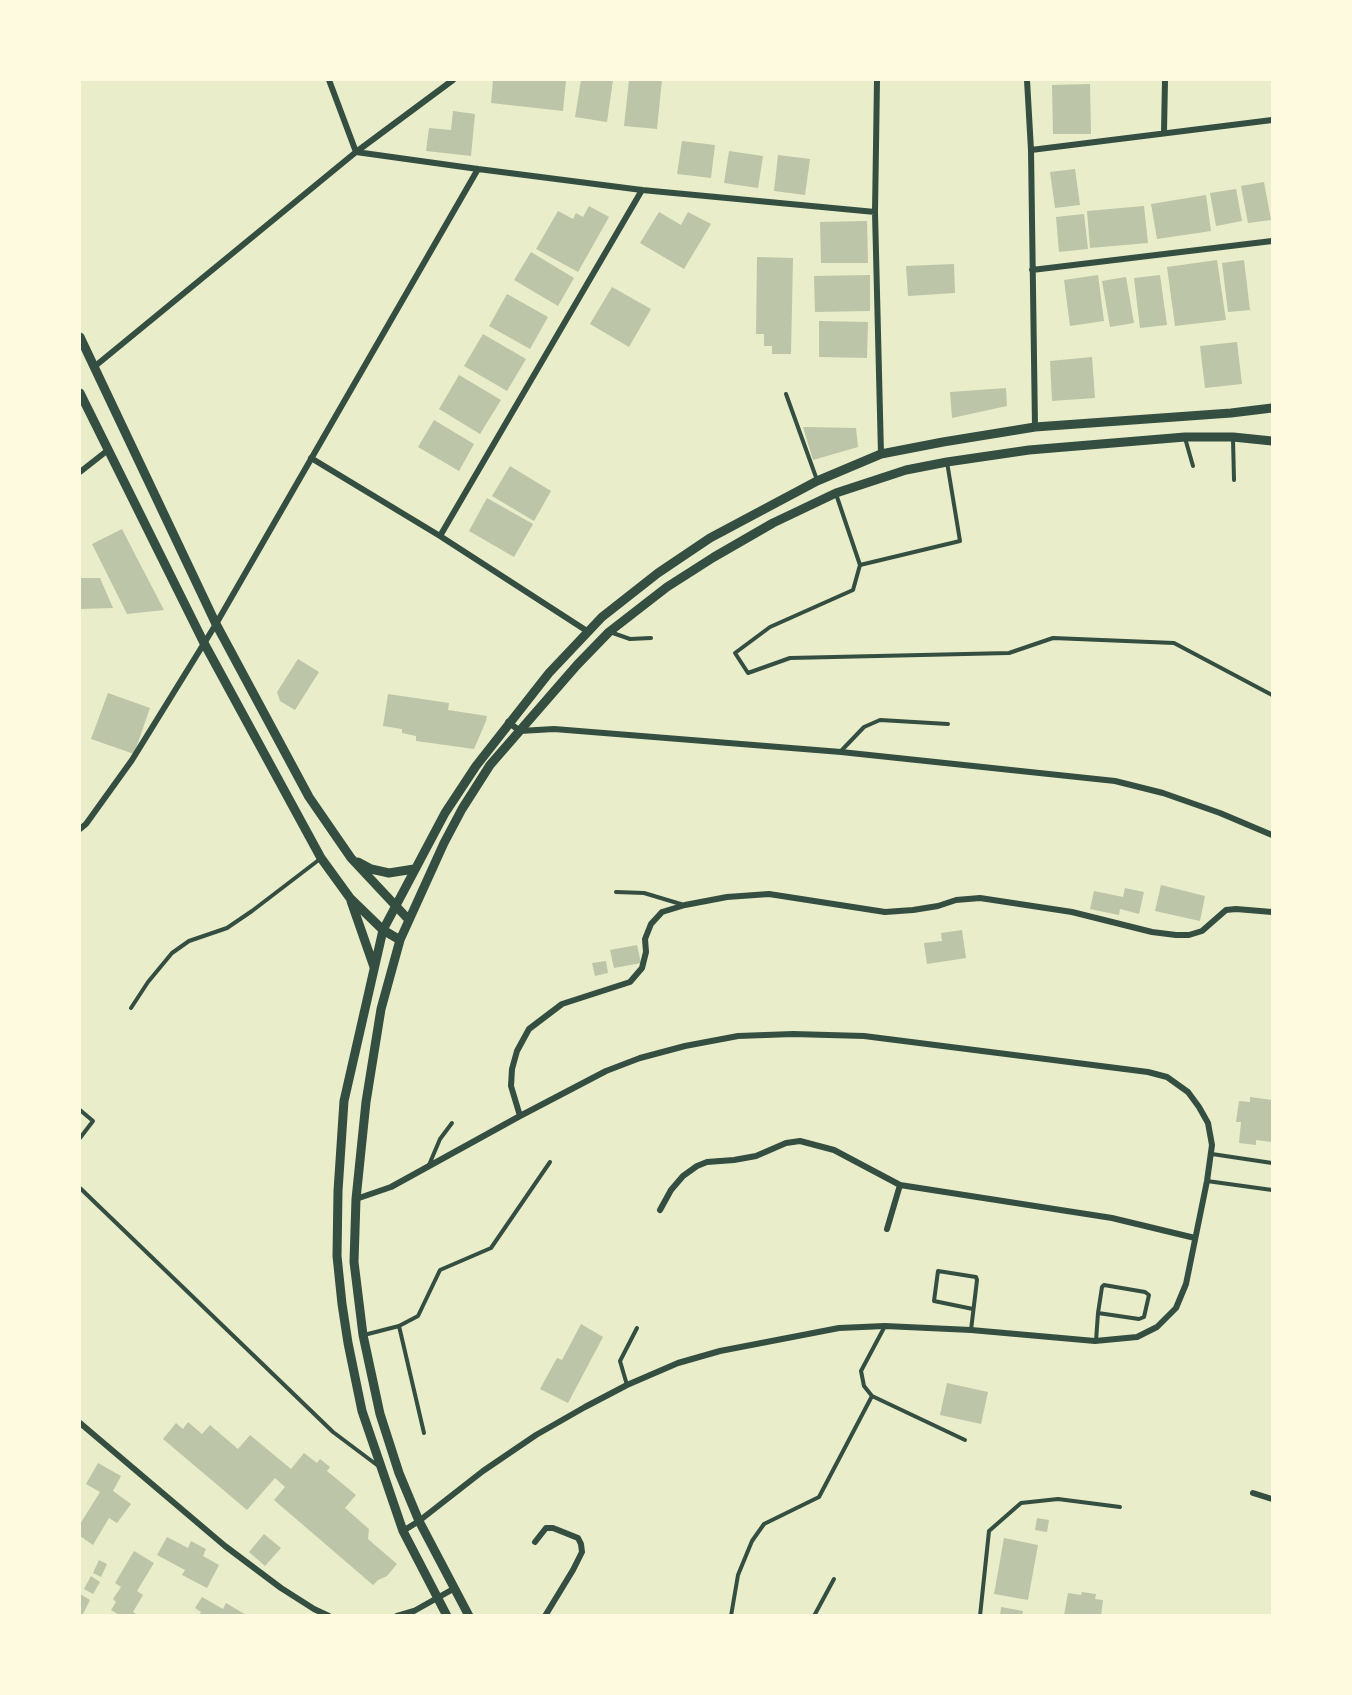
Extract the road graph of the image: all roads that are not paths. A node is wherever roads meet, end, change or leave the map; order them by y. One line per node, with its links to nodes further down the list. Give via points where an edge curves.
1 (328, 80): 9 (street)
2 (453, 80): 9 (street)
3 (877, 80): 12 (street)
4 (1027, 80): 8 (street)
5 (1165, 80): 7 (street)
6 (1272, 120): 7 (street)
7 (1164, 132): 8 (street)
8 (1031, 150): 14 (street)
9 (356, 152): 10 (street); 16 (street)
10 (478, 170): 11 (street); 26 (street)
11 (642, 190): 12 (street); 33 (street)
12 (875, 213): 25 (street)
13 (1272, 241): 14 (street)
14 (1032, 270): 20 (street)
15 (80, 337): 16 (street)
16 (94, 367): 35 (street)
17 (80, 393): 24 (street)
18 (786, 394): 31 (lane)
19 (1272, 408): 20 (street)
20 (1035, 427): 25 (street)
21 (1185, 437): 22 (street); 27 (street, via 1029,450); 28 (lane)
22 (1233, 437): 23 (street); 30 (lane)
23 (1272, 441)
24 (108, 450): 29 (street); 39 (street)
25 (882, 453): 31 (street)
26 (311, 458): 33 (street); 35 (street)
27 (947, 462): 32 (street, via 906,470); 34 (lane, via 960,541)
28 (1193, 465)
29 (80, 472)
30 (1234, 480)
31 (817, 481): 36 (street, via 710,538 658,573)
32 (836, 494): 34 (lane); 37 (street, via 772,523 714,557)
33 (440, 536): 36 (street)
34 (860, 565): 40 (lane, via 853,590 770,627 735,653 748,673 790,658 1009,653 1053,638 1174,643)
35 (216, 624): 39 (street); 48 (street, via 309,797)
36 (587, 631): 41 (street)
37 (609, 632): 38 (lane, via 630,639); 43 (street)
38 (651, 638)
39 (204, 643): 45 (street, via 132,760); 47 (street)
40 (1272, 694)
41 (508, 722): 43 (street); 49 (street, via 457,794)
42 (948, 724): 44 (lane, via 880,720 864,727)
43 (520, 731): 44 (street, via 554,729); 55 (street, via 490,765 462,809)
44 (841, 752): 46 (street, via 1115,781 1163,793)
45 (80, 829)
46 (1272, 836)
47 (321, 858): 51 (street); 59 (lane, via 227,928 189,941 172,953)
48 (351, 858): 49 (street, via 382,872); 53 (street)
49 (414, 869): 53 (street)
50 (616, 892): 52 (lane, via 644,893)
51 (350, 898): 56 (street); 58 (street)
52 (685, 905): 54 (street, via 769,894 885,912 980,897 1176,935 1202,931 1226,910); 61 (street, via 662,912 651,924 642,968 630,982 562,1004 529,1029 512,1069 511,1086)
53 (395, 908): 55 (street); 56 (street)
54 (1272, 912)
55 (409, 920): 57 (street)
56 (383, 930): 57 (street); 58 (street)
57 (400, 940): 72 (street, via 381,1009)
58 (374, 968): 89 (street, via 344,1101 337,1256 348,1343 362,1411)
59 (131, 1008)
60 (80, 1110): 63 (lane, via 93,1121)
61 (520, 1116): 64 (street, via 606,1071 685,1046 738,1036 864,1036 1167,1077 1188,1092 1199,1107 1208,1123); 67 (street)
62 (452, 1123): 67 (lane)
63 (80, 1138)
64 (1212, 1154): 66 (lane); 68 (street)
65 (550, 1162): 78 (lane, via 491,1248 440,1270 418,1316)
66 (1272, 1163)
67 (427, 1168): 72 (street, via 391,1187)
68 (1207, 1181): 71 (lane); 75 (street)
69 (900, 1185): 73 (street, via 834,1150 800,1141 756,1156 697,1166 671,1190); 74 (street); 75 (street, via 1112,1218)
70 (80, 1188): 89 (lane, via 333,1432)
71 (1272, 1190)
72 (356, 1199): 82 (street, via 354,1262)
73 (660, 1210)
74 (887, 1229)
75 (1195, 1238): 83 (street, via 1186,1284 1176,1308 1157,1327 1137,1337)
76 (973, 1309): 76 (lane, via 976,1277 938,1271 934,1301); 81 (lane)
77 (1098, 1313): 77 (lane, via 1104,1285 1149,1295 1144,1317 1139,1319); 83 (lane)
78 (399, 1326): 82 (lane); 87 (lane)
79 (885, 1326): 81 (street); 84 (street, via 839,1328 720,1351); 85 (lane, via 861,1371 864,1386)
80 (637, 1328): 84 (lane, via 620,1361)
81 (970, 1330): 83 (street)
82 (363, 1335): 93 (street, via 380,1414)
83 (1095, 1341)
84 (627, 1385): 93 (street, via 536,1435)
85 (872, 1396): 88 (lane); 104 (lane, via 819,1497 764,1524 752,1541 738,1575)
86 (80, 1423): 99 (street, via 225,1546 281,1588)
87 (424, 1433)
88 (965, 1440)
89 (380, 1468): 94 (street)
90 (1253, 1493): 91 (street)
91 (1272, 1499)
92 (1120, 1507): 106 (lane, via 1058,1499 1021,1503 989,1530)
93 (419, 1521): 94 (street); 97 (street)
94 (403, 1531): 98 (street)
95 (535, 1542): 103 (street, via 546,1528 553,1528 578,1538 582,1544 573,1570)
96 (834, 1579): 105 (lane)
97 (455, 1588): 98 (street); 102 (street)
98 (438, 1599): 100 (street); 101 (street)
99 (329, 1616)
100 (397, 1616)
101 (447, 1616)
102 (469, 1616)
103 (545, 1616)
104 (731, 1616)
105 (814, 1616)
106 (980, 1616)

